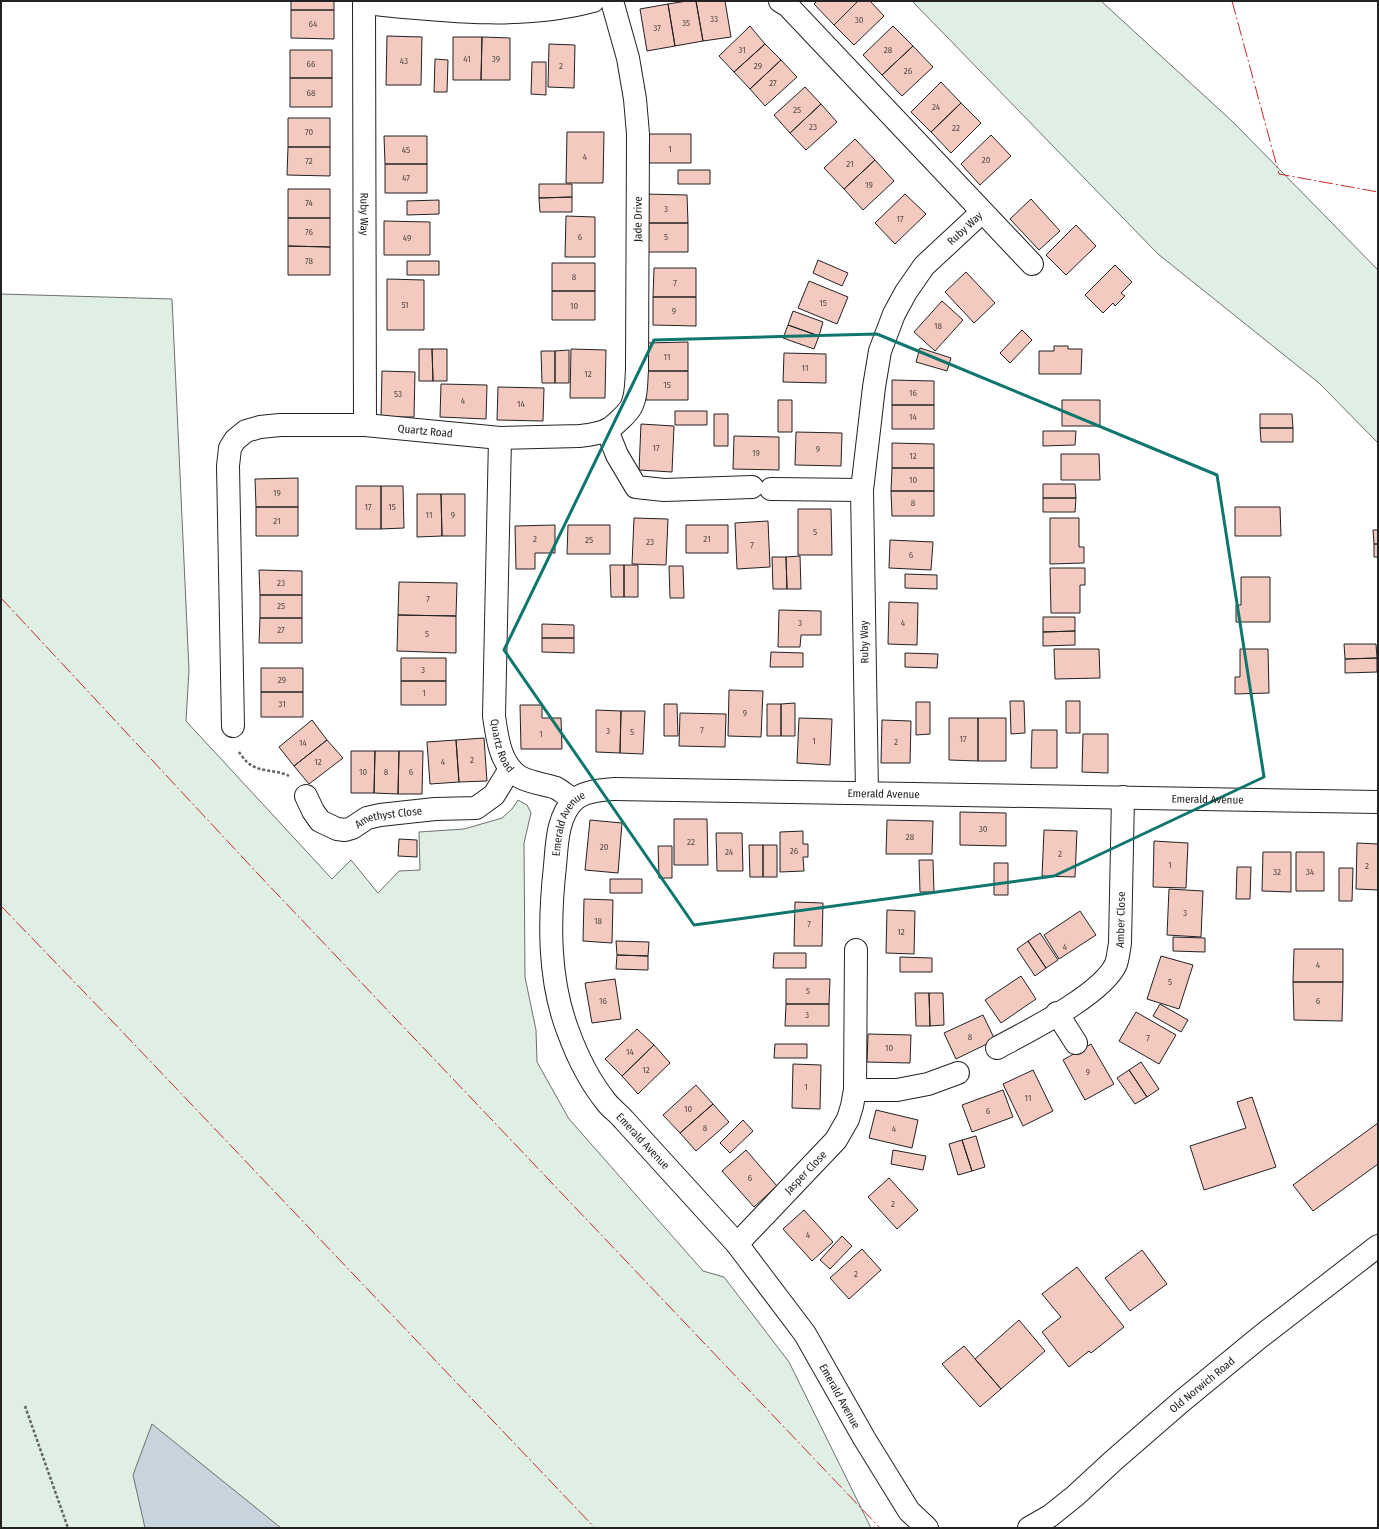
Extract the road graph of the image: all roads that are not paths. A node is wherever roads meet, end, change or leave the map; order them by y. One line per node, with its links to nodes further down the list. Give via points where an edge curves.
1 (593, 1): 4 (street, Ruby Way, via 557,9 463,12)
2 (612, 1): 8 (street, Jade Drive, via 628,58 638,134 637,362 635,395 631,407)
3 (780, 1): 5 (street, Ruby Way, via 788,6)
4 (364, 2): 7 (street, Ruby Way)
5 (982, 212): 6 (street); 10 (street, Ruby Way, via 924,266 894,314 880,351)
6 (1032, 264)
7 (365, 425): 9 (street, Quartz Road); 11 (street, Quartz Road, via 260,426 246,431 230,448 228,466)
8 (607, 430): 9 (street, Jade Drive, via 580,436); 10 (street, via 617,455 636,487 664,490)
9 (500, 438): 12 (street, Quartz Road, via 494,716 500,751)
10 (862, 490): 13 (street, Ruby Way)
11 (233, 726)
12 (510, 769): 14 (street, Amethyst Close, via 494,795 476,808 380,815 367,818 344,830 320,821); 16 (street, Quartz Road, via 521,777 556,788)
13 (866, 793): 15 (street, Emerald Avenue); 16 (street, Emerald Avenue, via 614,789 582,794)
14 (306, 796)
15 (1123, 797): 17 (street, Emerald Avenue); 19 (street, Amber Close, via 1120,943 1116,964 1104,980 1083,998)
16 (574, 800): 24 (street, Emerald Avenue, via 564,813 558,836 552,895 551,943 556,985 567,1030 584,1068 607,1104)
17 (1378, 802)
18 (856, 950): 23 (street, Jasper Close)
19 (1057, 1013): 20 (street); 21 (street, Amber Close)
20 (1076, 1043)
21 (997, 1048)
22 (958, 1073): 23 (street, via 928,1084 897,1090)
23 (855, 1090): 24 (street, Jasper Close, via 848,1119 836,1140)
24 (737, 1244): 26 (street, Emerald Avenue, via 806,1334 864,1438 909,1511)
25 (1378, 1246): 27 (street, Old Norwich Road, via 1182,1401 1075,1496 1050,1516)
26 (927, 1528)
27 (1029, 1528)

